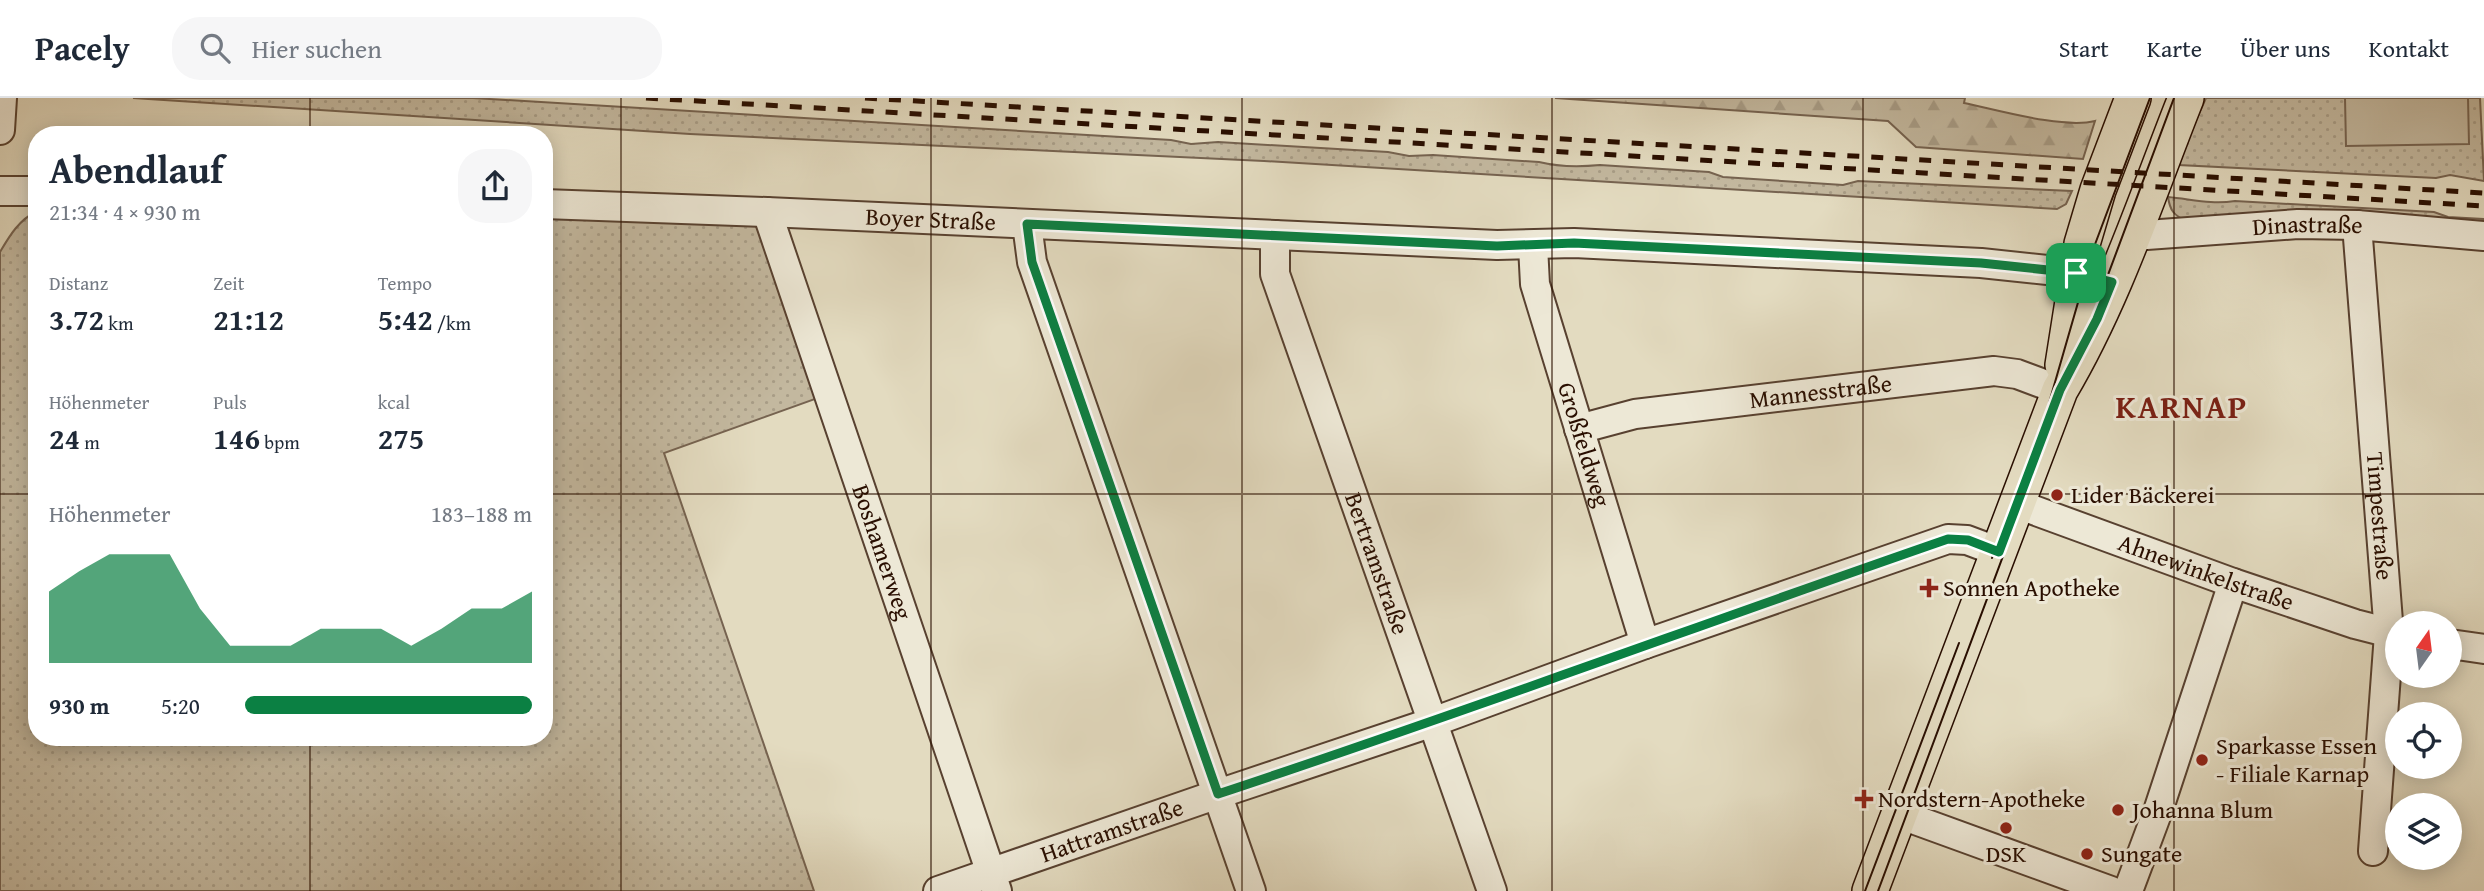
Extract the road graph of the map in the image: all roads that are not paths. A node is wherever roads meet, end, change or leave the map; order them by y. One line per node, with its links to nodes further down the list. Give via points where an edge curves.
1 (2, 98): 4 (street)
2 (2133, 98): 15 (main road, via 2098,190)
3 (2186, 98): 12 (main road)
4 (0, 130)
5 (0, 191): 6 (street)
6 (28, 191)
7 (553, 204): 8 (street, Boyer Straße)
8 (767, 212): 9 (street, Boyer Straße); 32 (street, Boshamerweg)
9 (1027, 224): 11 (street, Boyer Straße); 29 (street, via 1032,262)
10 (2357, 225): 12 (street, Dinastraße, via 2298,224); 13 (street, Dinastraße); 22 (street, Timpestraße)
11 (1275, 235): 14 (street, Boyer Straße); 28 (street, Bertramstraße, via 1275,274)
12 (2133, 236): 16 (main road)
13 (2484, 236)
14 (1533, 246): 15 (street, Boyer Straße, via 1574,243 1762,251); 18 (street, Großfeldweg, via 1535,284)
15 (2076, 273): 16 (street, Boyer Straße); 17 (main road)
16 (2112, 282): 17 (main road)
17 (2060, 390): 18 (street, Mannesstraße, via 1994,371 1635,414); 19 (main road)
18 (1579, 429): 24 (street, Großfeldweg)
19 (2017, 504): 20 (main road); 21 (street, Ahnewinkelstraße)
20 (1999, 552): 24 (street, Hattramstraße, via 1968,540 1948,539); 30 (main road)
21 (2233, 583): 23 (street, Ahnewinkelstraße); 39 (street)
22 (2391, 611)
23 (2385, 631)
24 (1646, 644): 28 (street, Hattramstraße)
25 (2462, 646): 26 (street)
26 (2484, 649)
27 (2387, 688): 31 (street, Timpestraße)
28 (1433, 722): 29 (street, Hattramstraße); 36 (street, Bertramstraße)
29 (1218, 794): 32 (street, Hattramstraße); 35 (street)
30 (1899, 814): 33 (street); 37 (main road)
31 (2369, 844)
32 (994, 882): 34 (street, Hattramstraße)
33 (2079, 886): 38 (street)
34 (938, 891)
35 (1251, 891)
36 (1492, 891)
37 (1870, 891)
38 (2111, 891)
39 (2128, 891)

